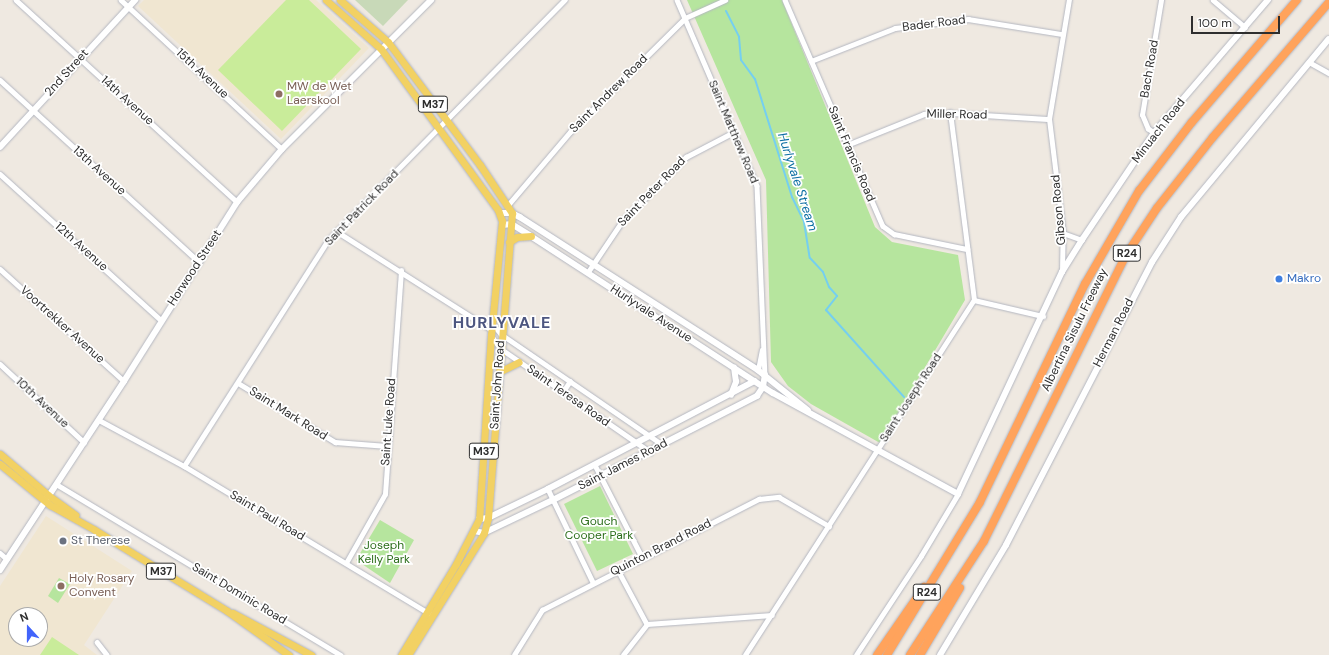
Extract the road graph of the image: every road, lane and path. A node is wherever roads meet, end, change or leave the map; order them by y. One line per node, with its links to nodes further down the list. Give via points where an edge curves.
1 (16, 0): 24 (street, 14th Avenue)
2 (121, 0): 17 (street, 15th Avenue)
3 (135, 0): 17 (main road, 2nd Street)
4 (326, 0): 23 (main road, M37)
5 (340, 0): 22 (main road, M37)
6 (431, 0): 22 (main road, Horwood Street)
7 (565, 0): 32 (street, Saint Patrick Road)
8 (677, 0): 18 (street, Saint Matthew Road)
9 (725, 0): 18 (street, Saint Andrew Road)
10 (785, 0): 25 (street, Saint Francis Road)
11 (1069, 0): 20 (street, Gibson Road)
12 (1161, 0): 35 (street, Bach Road, via 1142,115 1148,129)
13 (1214, 0): 19 (street)
14 (1268, 0): 19 (street, Minuach Road)
15 (1297, 0): 105 (highway, Albertina Sisulu Freeway / R24, via 1192,122 1139,191 1085,284 1020,423)
16 (1329, 2): 108 (highway, Albertina Sisulu Freeway / R24, via 1213,137 1157,208 1126,255)
17 (128, 7): 24 (main road, 2nd Street); 38 (street, 15th Avenue)
18 (685, 18): 34 (street, Saint Matthew Road); 42 (street, Saint Andrew Road, via 570,132)
19 (1245, 27): 35 (street, Minuach Road)
20 (1062, 34): 25 (street, Bader Road, via 968,19 895,28); 31 (street, Gibson Road)
21 (1329, 39): 26 (main road, Herman Road)
22 (388, 42): 23 (main road, Horwood Street); 32 (main road, M37)
23 (381, 50): 33 (main road, M37); 38 (main road, Horwood Street)
24 (80, 59): 29 (main road, 2nd Street); 41 (street, 14th Avenue)
25 (811, 61): 36 (street, Saint Francis Road)
26 (1309, 62): 27 (street); 136 (main road, Herman Road, via 1181,216 1152,262 1006,545)
27 (1329, 73)
28 (0, 80): 29 (street, 13th Avenue)
29 (33, 110): 37 (main road, 2nd Street); 54 (street, 13th Avenue)
30 (950, 113): 31 (street, Miller Road); 36 (street, Miller Road, via 915,116); 53 (street)
31 (1049, 119): 48 (street, Gibson Road)
32 (447, 122): 33 (street, Saint Patrick Road); 42 (main road, M37)
33 (439, 129): 40 (main road, M37); 47 (street, Saint Patrick Road)
34 (734, 132): 55 (street, Saint Peter Road, via 686,157 623,220); 65 (street, Saint Matthew Road, via 754,178 758,194)
35 (1154, 133): 50 (street, Minuach Road)
36 (847, 145): 53 (street, Saint Francis Road, via 885,229 894,234)
37 (0, 147)
38 (282, 149): 41 (main road, Horwood Street)
39 (0, 174): 62 (street, 12th Avenue)
40 (486, 195): 43 (main road, M37); 51 (main road, via 497,218)
41 (237, 202): 54 (main road, Horwood Street)
42 (508, 205): 44 (main road, M37)
43 (500, 213): 44 (street); 46 (main road, M37)
44 (512, 213): 45 (main road, Saint John Road / M37); 55 (street, Hurlyvale Avenue)
45 (512, 224): 46 (street); 49 (street, Hurlyvale Avenue); 52 (main road, Saint John Road / M37)
46 (502, 225): 51 (main road, Saint John Road / M37)
47 (336, 231): 57 (street, Saint Teresa Road); 76 (street, Saint Patrick Road)
48 (1063, 233): 50 (street); 59 (street, Gibson Road)
49 (531, 236): 52 (main road); 58 (street, Hurlyvale Avenue)
50 (1082, 240): 59 (street, Minuach Road)
51 (500, 241): 63 (main road, Saint John Road / M37)
52 (509, 242): 64 (main road, Saint John Road / M37)
53 (967, 249): 60 (street)
54 (199, 262): 62 (main road, Horwood Street)
55 (594, 264): 58 (street, Saint Peter Road); 70 (street, Hurlyvale Avenue)
56 (0, 269): 73 (street, Voortrekker Avenue)
57 (401, 271): 63 (street, Saint Teresa Road); 88 (street, Saint Luke Road)
58 (588, 272): 69 (street, Hurlyvale Avenue)
59 (1062, 272): 61 (street, Gibson Road)
60 (974, 300): 61 (street); 89 (street, Saint Joseph Road)
61 (1043, 316): 99 (street, Gibson Road)
62 (161, 320): 73 (main road, Horwood Street)
63 (492, 330): 64 (street, Saint Teresa Road); 66 (street, Saint Teresa Road); 103 (main road, Saint John Road / M37)
64 (501, 334): 66 (main road, Saint John Road / M37); 74 (street, Saint Teresa Road)
65 (764, 342): 70 (street, Saint Matthew Road); 72 (street, Saint Matthew Road)
66 (500, 348): 67 (street, Saint Teresa Road); 71 (main road, Saint John Road / M37)
67 (519, 362): 71 (main road); 78 (street, Saint Teresa Road)
68 (0, 364): 85 (street, 10th Avenue)
69 (734, 368): 75 (street, Hurlyvale Avenue); 80 (street, via 736,382)
70 (758, 370): 72 (street, Hurlyvale Avenue); 75 (street, Saint Matthew Road)
71 (499, 372): 102 (main road, Saint John Road / M37)
72 (765, 375): 77 (street, Saint Matthew Road); 82 (street, Hurlyvale Avenue)
73 (124, 381): 83 (main road, Horwood Street)
74 (570, 381): 78 (street); 84 (street, Saint Teresa Road)
75 (755, 381): 77 (street, Hurlyvale Avenue); 80 (street, Saint James Road)
76 (238, 382): 88 (street, Saint Mark Road, via 335,442); 94 (street, Saint Patrick Road)
77 (763, 387): 79 (street, Hurlyvale Avenue); 81 (street, Saint James Road)
78 (562, 393): 86 (street, Saint Teresa Road)
79 (774, 393): 81 (street); 82 (street, Hurlyvale Avenue)
80 (731, 395): 84 (street, Saint James Road)
81 (757, 396): 87 (street, Saint James Road)
82 (811, 413): 89 (street, Hurlyvale Avenue)
83 (99, 420): 85 (main road, Horwood Street); 94 (street, Saint Paul Road)
84 (651, 437): 86 (street, Saint James Road); 87 (street, Saint Teresa Road)
85 (84, 442): 97 (main road, Horwood Street)
86 (637, 444): 90 (street, Saint Teresa Road); 93 (street, Saint James Road)
87 (663, 445): 90 (street, Saint James Road)
88 (387, 446): 112 (street, Saint Luke Road, via 384,497)
89 (877, 451): 99 (street, Hurlyvale Avenue); 104 (street, Saint Joseph Road)
90 (650, 452): 96 (street, Saint James Road)
91 (0, 454): 95 (main road, M37)
92 (0, 464): 95 (main road, M37)
93 (595, 465): 96 (street); 98 (street, Saint James Road)
94 (184, 466): 112 (street, Saint Paul Road)
95 (11, 469): 100 (main road, M37)
96 (602, 476): 101 (street, Saint James Road); 110 (street)
97 (56, 484): 100 (main road, Horwood Street); 125 (street, Saint Dominic Road)
98 (548, 489): 101 (street); 102 (street, Saint James Road)
99 (958, 494): 131 (street)
100 (46, 498): 111 (main road, Horwood Street); 116 (main road, M37)
101 (554, 500): 107 (street, Saint James Road); 115 (street)
102 (488, 518): 103 (street, Saint James Road); 107 (main road, Saint John Road / M37)
103 (480, 519): 106 (main road, Saint John Road / M37)
104 (829, 526): 110 (street, Quinton Brand Road, via 779,497 763,497); 118 (street, Saint Joseph Road)
105 (966, 528): 132 (highway); 133 (highway, R24)
106 (475, 531): 107 (street); 117 (main road, Saint John Road / M37)
107 (484, 533): 119 (main road, Saint John Road / M37)
108 (984, 541): 134 (highway, Albertina Sisulu Freeway / R24); 135 (highway)
109 (0, 553): 111 (street)
110 (642, 557): 114 (street, Quinton Brand Road)
111 (7, 560): 113 (main road, Horwood Street)
112 (346, 564): 117 (street, Saint Paul Road)
113 (0, 570)
114 (618, 570): 115 (street, Quinton Brand Road); 120 (street)
115 (593, 582): 128 (street, Quinton Brand Road, via 542,610)
116 (228, 610): 123 (main road, M37); 124 (main road, M37)
117 (426, 612): 119 (street, Saint Paul Road); 126 (main road, Saint John Road / M37)
118 (772, 615): 120 (street); 130 (street, Saint Joseph Road)
119 (433, 616): 127 (main road, Saint John Road / M37)
120 (647, 624): 129 (street)
121 (97, 642): 122 (street)
122 (107, 655)
123 (288, 655)
124 (311, 655)
125 (341, 655)
126 (401, 655)
127 (408, 655)
128 (514, 655)
129 (623, 655)
130 (745, 655)
131 (856, 655)
132 (877, 655)
133 (887, 655)
134 (910, 655)
135 (920, 655)
136 (940, 655)

